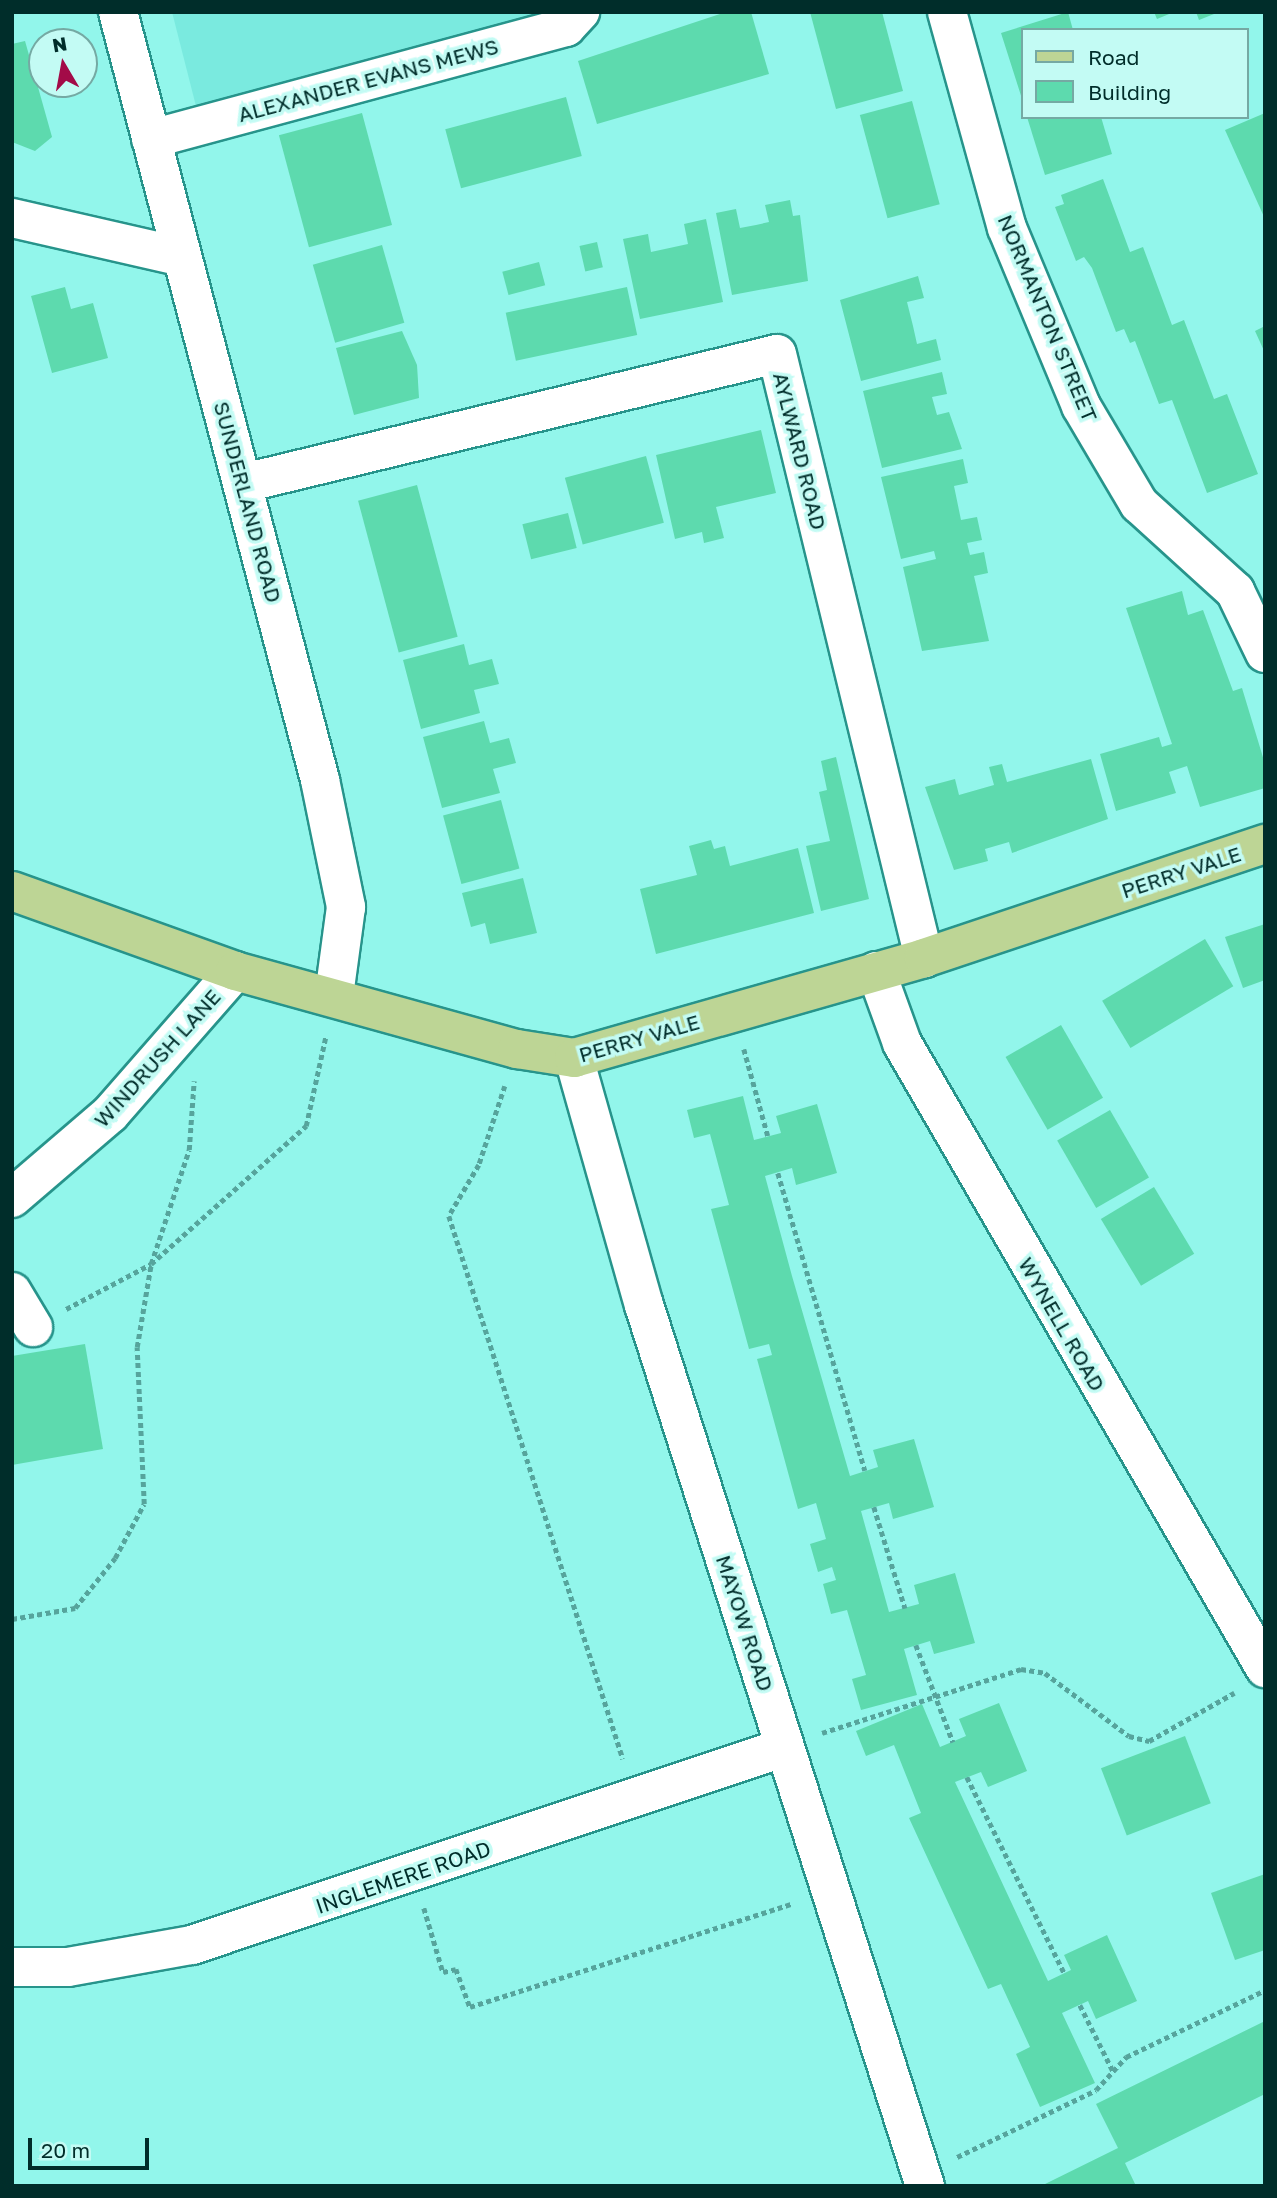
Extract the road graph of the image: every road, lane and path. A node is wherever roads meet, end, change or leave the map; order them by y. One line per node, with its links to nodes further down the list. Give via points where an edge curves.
1 (118, 12): 4 (street, SUNDERLAND ROAD)
2 (580, 12): 4 (street, ALEXANDER EVANS MEWS, via 566,27)
3 (947, 12): 8 (street, NORMANTON STREET, via 1007,228 1081,406 1139,504 1236,590)
4 (151, 139): 6 (street, SUNDERLAND ROAD)
5 (12, 218): 6 (street)
6 (182, 257): 7 (street, SUNDERLAND ROAD)
7 (244, 483): 11 (street, AYLWARD ROAD, via 777,354); 14 (street, SUNDERLAND ROAD, via 346,907)
8 (1265, 653)
9 (1265, 844): 11 (main road, PERRY VALE)
10 (12, 891): 12 (main road, PERRY VALE)
11 (924, 958): 13 (main road, PERRY VALE)
12 (235, 971): 14 (main road, PERRY VALE); 16 (street, WINDRUSH LANE)
13 (876, 971): 15 (main road, PERRY VALE); 30 (street, WYNELL ROAD, via 902,1043)
14 (334, 996): 17 (main road, PERRY VALE); 22 (path, via 306,1126)
15 (734, 1011): 18 (main road, PERRY VALE); 19 (path)
16 (199, 1013): 21 (street, WINDRUSH LANE, via 110,1114); 22 (path, via 189,1150)
17 (517, 1048): 18 (main road, PERRY VALE); 35 (path, via 479,1165 449,1216)
18 (574, 1058): 33 (street, MAYOW ROAD, via 644,1305)
19 (768, 1136)
20 (778, 1173): 25 (path)
21 (12, 1198)
22 (151, 1264): 24 (path); 28 (path, via 137,1347 145,1504 115,1558 75,1608)
23 (12, 1292): 24 (street)
24 (33, 1327)
25 (864, 1471)
26 (874, 1507): 27 (path)
27 (905, 1608)
28 (12, 1619)
29 (916, 1645): 31 (path)
30 (1254, 1678): 31 (path, via 1149,1741 1129,1736 1045,1673 1021,1669)
31 (933, 1695): 32 (path); 33 (path)
32 (953, 1742)
33 (785, 1746): 35 (street, INGLEMERE ROAD); 37 (street, MAYOW ROAD)
34 (967, 1777): 39 (path)
35 (636, 1797): 36 (street, INGLEMERE ROAD)
36 (414, 1874): 37 (path, via 443,1972 456,1969 470,2007); 38 (street, INGLEMERE ROAD, via 192,1945 68,1967)
37 (831, 1891): 43 (street, MAYOW ROAD)
38 (12, 1967)
39 (1065, 1974)
40 (1265, 1990): 42 (path, via 1126,2057)
41 (1080, 2005): 42 (path)
42 (1113, 2071): 43 (path, via 1096,2090)
43 (923, 2180)

